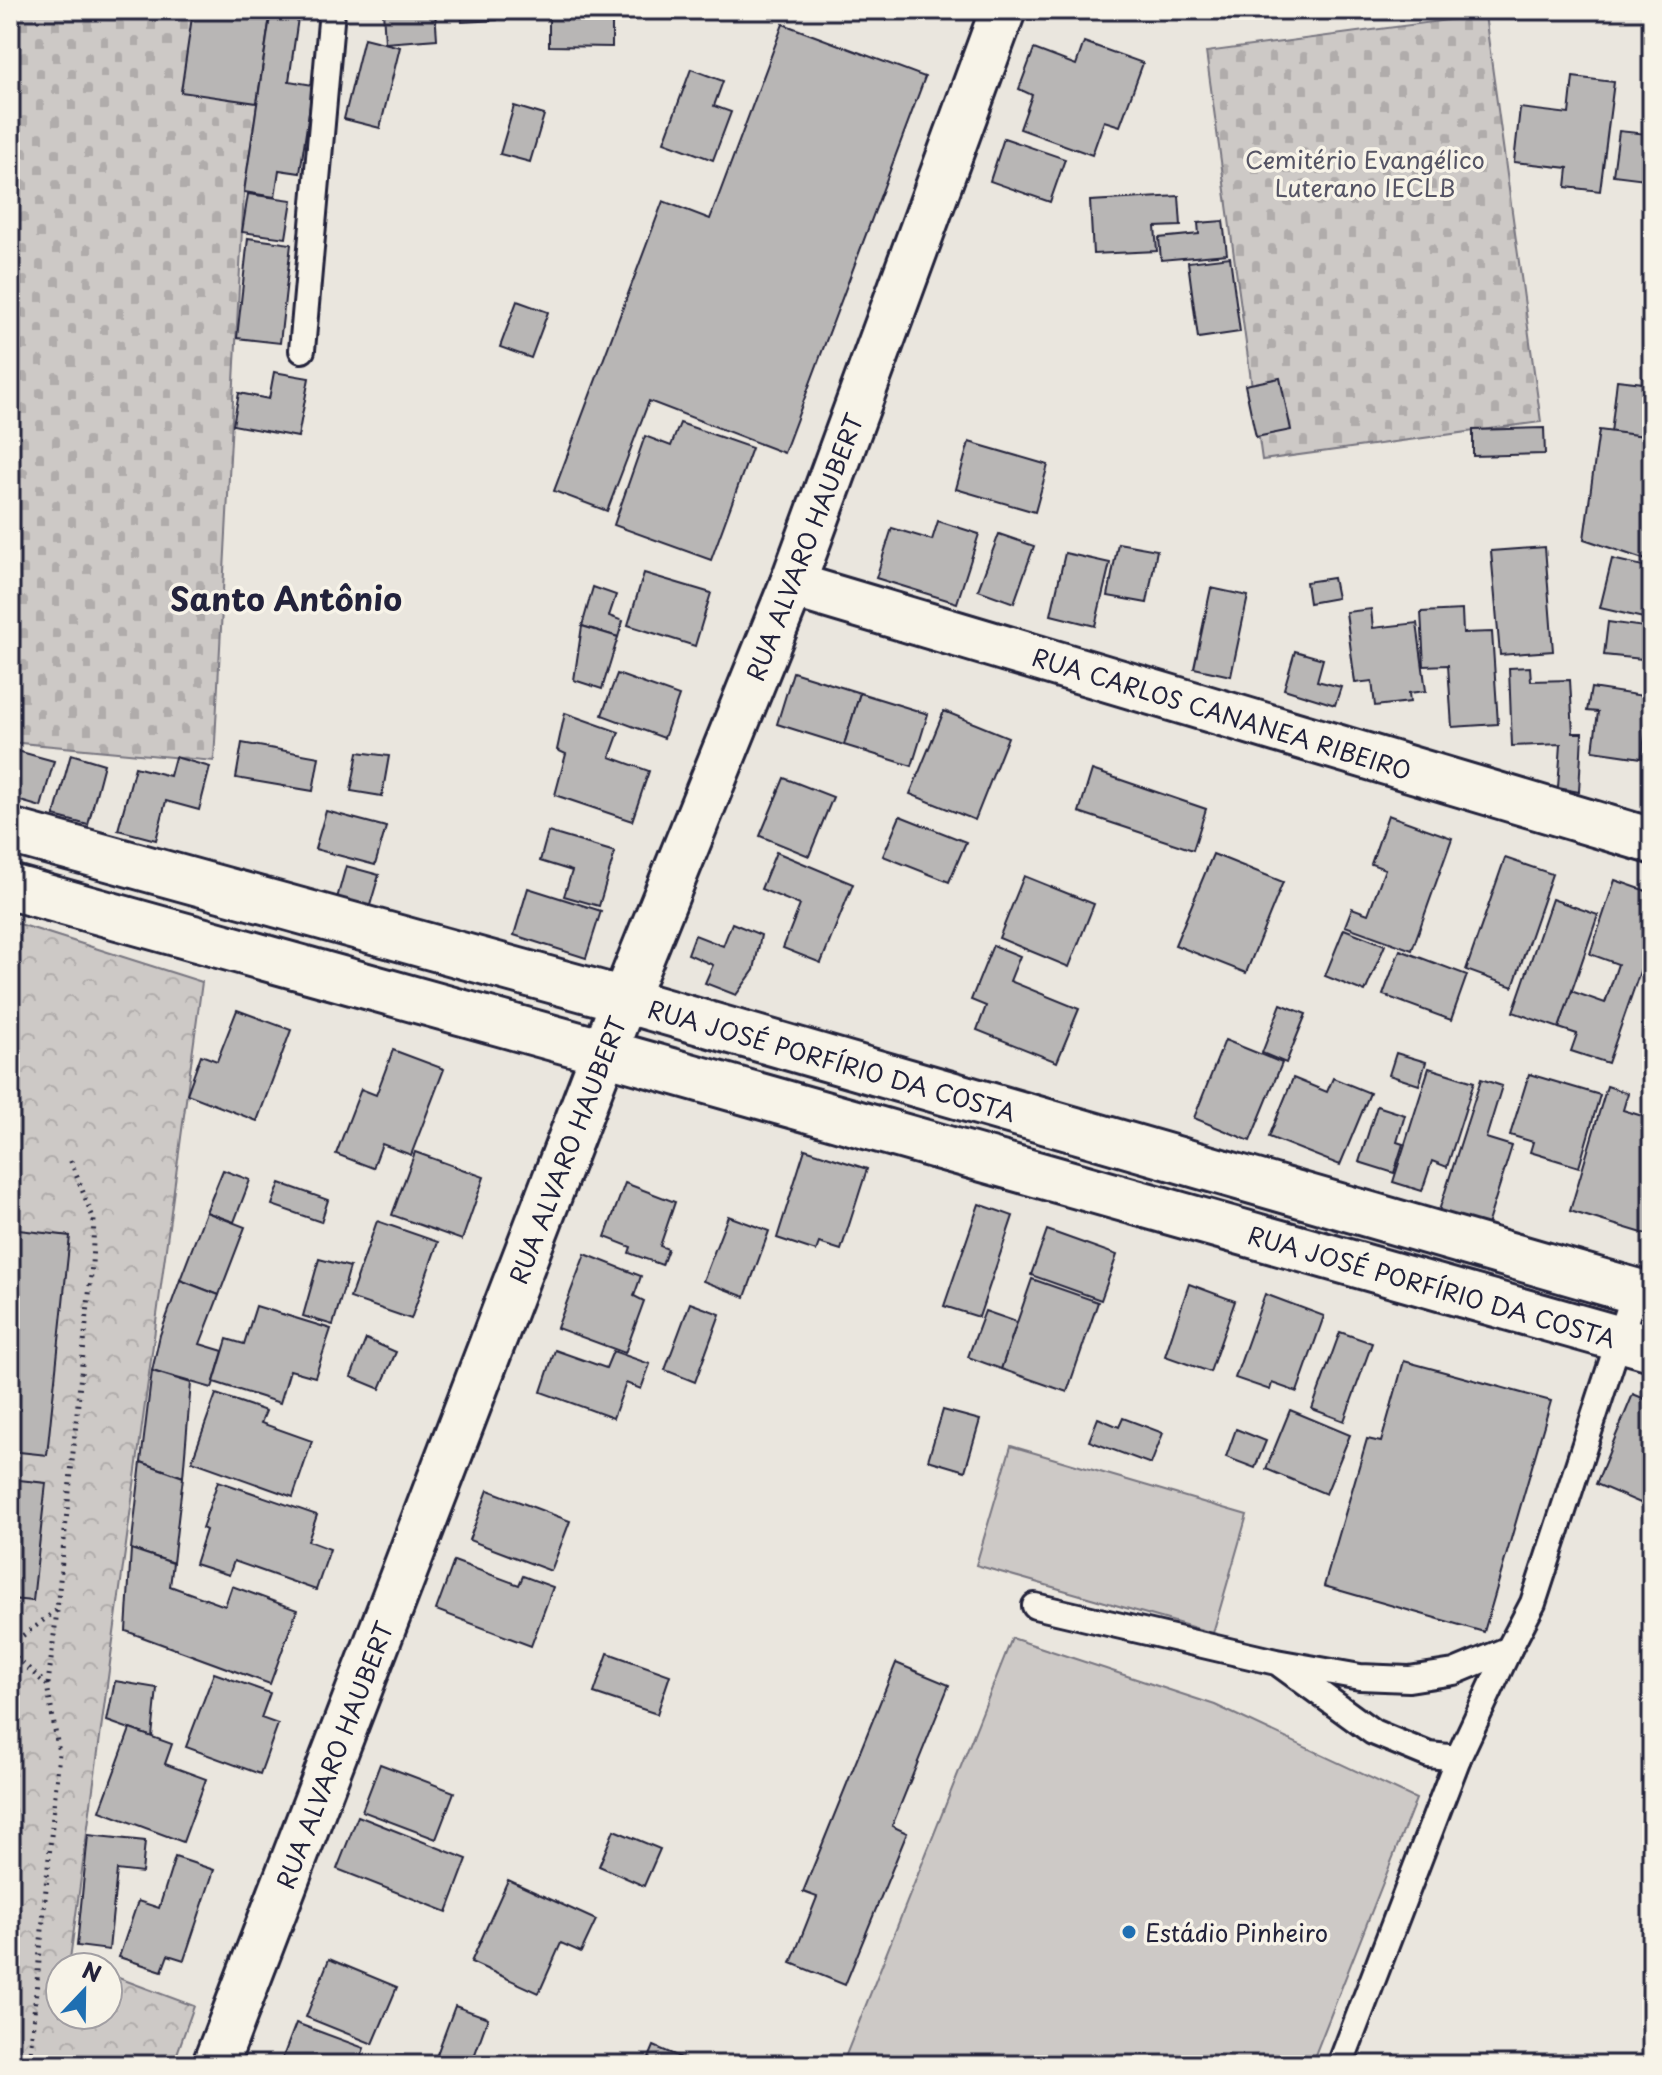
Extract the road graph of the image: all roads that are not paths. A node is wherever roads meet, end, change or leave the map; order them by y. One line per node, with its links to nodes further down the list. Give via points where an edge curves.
1 (332, 10): 3 (lane)
2 (1003, 10): 4 (street, RUA ALVARO HAUBERT)
3 (302, 350)
4 (792, 585): 6 (street, RUA CARLOS CANANEA RIBEIRO); 8 (street, RUA ALVARO HAUBERT)
5 (10, 831): 8 (street, RUA JOSÉ PORFÍRIO DA COSTA)
6 (1650, 831)
7 (10, 887): 9 (street, RUA JOSÉ PORFÍRIO DA COSTA)
8 (624, 1000): 9 (street, RUA ALVARO HAUBERT); 10 (street, RUA JOSÉ PORFÍRIO DA COSTA)
9 (604, 1052): 11 (street, RUA JOSÉ PORFÍRIO DA COSTA); 18 (street, RUA ALVARO HAUBERT)
10 (1191, 1163): 11 (street); 12 (street, RUA JOSÉ PORFÍRIO DA COSTA)
11 (1175, 1213): 13 (street, RUA JOSÉ PORFÍRIO DA COSTA)
12 (1644, 1294): 13 (lane)
13 (1635, 1344): 15 (lane, via 1533,1603)
14 (1035, 1606): 16 (lane)
15 (1509, 1649): 16 (lane, via 1454,1672 1409,1679 1360,1677); 17 (lane)
16 (1276, 1662): 17 (lane, via 1373,1732 1429,1755)
17 (1458, 1758): 19 (lane)
18 (215, 2065)
19 (1340, 2065)

